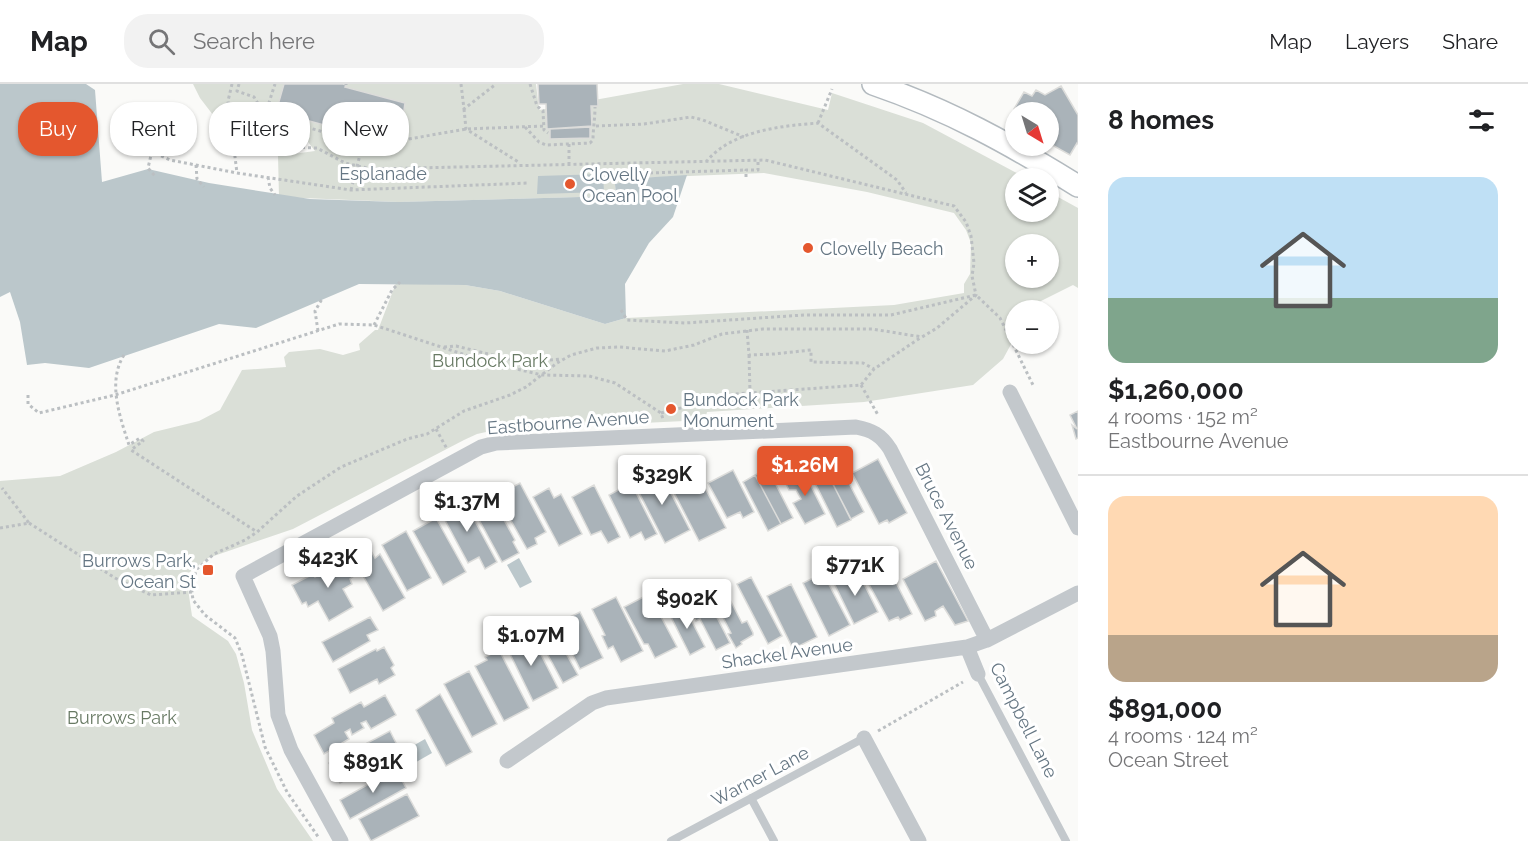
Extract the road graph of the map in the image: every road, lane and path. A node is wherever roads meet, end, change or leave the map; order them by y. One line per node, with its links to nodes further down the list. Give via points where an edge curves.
1 (232, 84): 33 (path, via 228,101)
2 (240, 84): 9 (path, via 237,91 254,96)
3 (274, 84): 10 (path)
4 (460, 84): 12 (path)
5 (496, 84): 12 (path)
6 (530, 84): 14 (path, via 537,106 543,111)
7 (873, 84): 39 (street, via 972,124)
8 (832, 89): 13 (path)
9 (257, 102)
10 (269, 102)
11 (595, 107): 15 (path)
12 (464, 109): 17 (path)
13 (818, 123): 19 (path); 43 (path, via 897,180)
14 (544, 126): 16 (path); 18 (path)
15 (596, 126): 19 (path, via 691,117); 21 (path, via 590,142)
16 (525, 127): 17 (path); 21 (path, via 546,145)
17 (466, 129): 20 (path); 29 (path)
18 (548, 132)
19 (744, 136): 27 (path, via 716,149)
20 (409, 139)
21 (569, 144): 28 (path)
22 (310, 148): 31 (path)
23 (151, 156): 35 (path, via 148,168)
24 (161, 156): 30 (path, Esplanade)
25 (360, 156): 31 (path)
26 (758, 160): 27 (path); 32 (path, via 758,170); 43 (path)
27 (705, 162): 28 (path)
28 (569, 163): 29 (path)
29 (522, 164): 31 (path, via 372,170)
30 (196, 165): 33 (path, Esplanade); 40 (path, via 197,179)
31 (357, 167): 41 (path)
32 (746, 170): 34 (path); 37 (path)
33 (237, 173): 36 (path, Esplanade)
34 (614, 174)
35 (155, 176)
36 (268, 177): 41 (path, Esplanade); 42 (path)
37 (746, 177)
38 (529, 183): 41 (path, Esplanade)
39 (1078, 186)
40 (204, 187)
41 (351, 190)
42 (275, 195)
43 (907, 195): 45 (path, via 954,206 966,222 971,236)
44 (400, 282): 48 (path)
45 (976, 295): 47 (path, via 891,315 686,322 627,320); 51 (path); 58 (path, via 999,318)
46 (322, 298): 50 (path, via 315,311)
47 (621, 310)
48 (374, 325): 50 (path, via 339,324); 52 (path)
49 (747, 330): 51 (path, via 872,329); 54 (path); 55 (path, via 672,350 597,348)
50 (318, 331): 63 (path)
51 (922, 337): 56 (path)
52 (442, 347): 55 (path, via 456,346 517,362); 57 (path)
53 (124, 355): 63 (path, via 117,365)
54 (749, 355): 56 (path, via 811,350 811,362 863,363); 60 (path)
55 (564, 359): 57 (path)
56 (873, 369): 59 (path)
57 (542, 375): 64 (path, via 589,376 615,383); 67 (path, via 526,387 464,411)
58 (1033, 385)
59 (861, 386): 60 (path); 65 (path)
60 (750, 392): 64 (path, via 708,396)
61 (1010, 392): 73 (street)
62 (28, 395): 63 (path, via 28,404 39,413)
63 (115, 395): 74 (path, via 129,445 140,438 143,441 131,450)
64 (661, 413): 68 (path)
65 (879, 417)
66 (856, 427): 68 (street, Eastbourne Avenue); 77 (street, Bruce Avenue, via 877,433 890,449)
67 (436, 429): 69 (path); 74 (path, via 341,467 297,496)
68 (669, 435): 84 (street, Eastbourne Avenue, via 496,443 481,447 243,576 270,636 279,716 288,741)
69 (447, 448)
70 (2, 488): 71 (path)
71 (29, 523): 72 (path); 75 (path, via 115,578 152,595)
72 (0, 528)
73 (1078, 528)
74 (257, 532): 75 (path, via 214,554 197,569)
75 (192, 592): 83 (path, via 193,600 205,615 235,638 265,747 287,792)
76 (1078, 593): 77 (street, Shackel Avenue)
77 (987, 640): 78 (street, Shackel Avenue)
78 (967, 647): 79 (street, Campbell Lane); 81 (street, Shackel Avenue, via 606,698 592,703)
79 (978, 674): 80 (path); 88 (lane, Campbell Lane)
80 (864, 738): 82 (lane, Warner Lane); 87 (street)
81 (507, 761)
82 (751, 798): 85 (lane, Warner Lane); 86 (lane)
83 (321, 841)
84 (340, 841)
85 (671, 841)
86 (774, 841)
87 (920, 841)
88 (1066, 841)

